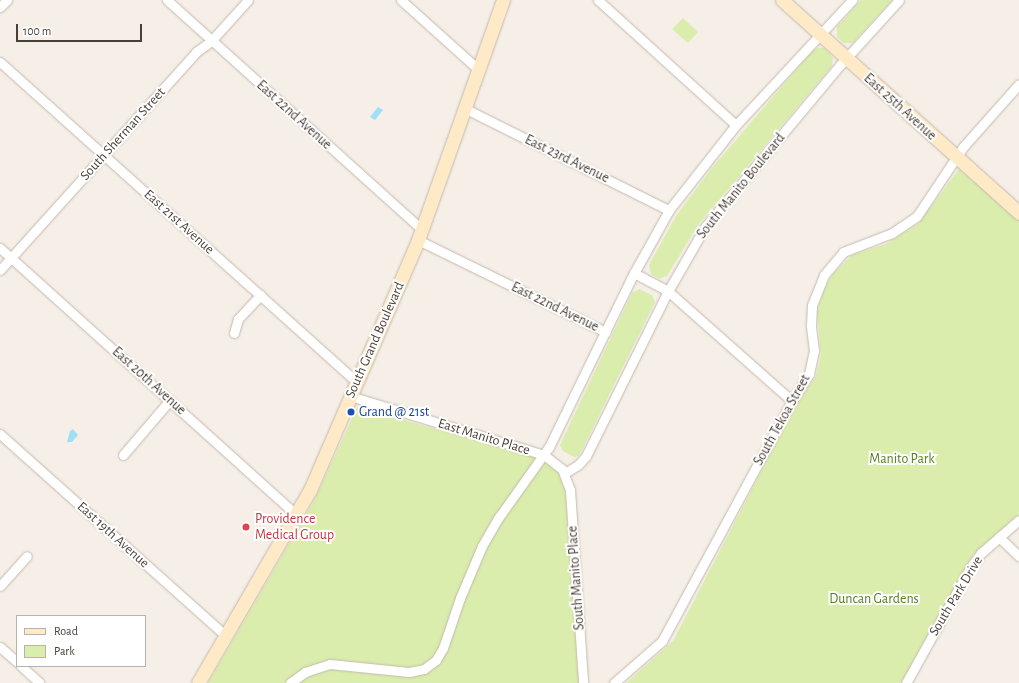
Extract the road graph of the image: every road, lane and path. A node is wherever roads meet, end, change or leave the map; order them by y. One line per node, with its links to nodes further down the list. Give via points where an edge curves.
1 (7, 0): 10 (street)
2 (166, 0): 12 (street, East 22nd Avenue)
3 (248, 0): 12 (street, South Sherman Street)
4 (401, 0): 15 (street)
5 (503, 0): 15 (main road, South Grand Boulevard)
6 (598, 0): 18 (street)
7 (782, 0): 11 (main road, East 25th Avenue)
8 (852, 0): 11 (street)
9 (899, 0): 13 (street, South Manito Boulevard)
10 (0, 7)
11 (821, 34): 13 (main road, East 25th Avenue); 18 (street)
12 (211, 41): 19 (street, South Sherman Street, via 196,52); 23 (street, East 22nd Avenue)
13 (846, 58): 20 (main road, East 25th Avenue); 28 (street, South Manito Boulevard, via 705,227)
14 (0, 62): 19 (street, East 21st Avenue)
15 (478, 69): 17 (main road, South Grand Boulevard)
16 (1019, 84): 20 (street, South Tekoa Street, via 963,147)
17 (464, 108): 21 (street, East 23rd Avenue); 23 (main road, South Grand Boulevard)
18 (736, 125): 21 (street)
19 (104, 155): 25 (street, South Sherman Street); 29 (street, East 21st Avenue)
20 (957, 158): 22 (main road, East 25th Avenue); 35 (street, South Tekoa Street, via 916,216 892,233 843,252 824,275 812,305 810,325 814,351 809,374)
21 (669, 210): 27 (street)
22 (1019, 213)
23 (420, 235): 30 (street, East 22nd Avenue); 32 (main road, South Grand Boulevard)
24 (0, 248): 25 (street, East 20th Avenue)
25 (11, 258): 26 (street, South Sherman Street); 34 (street, East 20th Avenue)
26 (0, 270)
27 (634, 273): 28 (street); 30 (street)
28 (668, 291): 35 (street); 39 (street, South Manito Boulevard, via 586,456)
29 (260, 295): 31 (street, via 238,319); 32 (street, East 21st Avenue)
30 (606, 332): 38 (street)
31 (234, 333)
32 (357, 382): 33 (main road, South Grand Boulevard)
33 (350, 396): 38 (street, East Manito Place); 40 (main road, South Grand Boulevard)
34 (170, 400): 37 (street); 40 (street, East 20th Avenue)
35 (792, 401): 54 (street, South Tekoa Street, via 662,641)
36 (0, 434): 46 (street, East 19th Avenue)
37 (123, 455)
38 (544, 455): 39 (street, East Manito Place, via 556,461); 52 (street, via 490,531 466,582 443,648 430,666 404,672 330,664 305,672)
39 (565, 473): 53 (street, South Manito Place, via 570,498)
40 (297, 515): 46 (main road, South Grand Boulevard)
41 (1019, 520): 42 (street, South Park Drive)
42 (999, 537): 44 (street); 55 (street, South Park Drive, via 981,553 970,568)
43 (27, 556): 45 (street)
44 (1019, 556)
45 (0, 586)
46 (226, 636): 51 (main road, South Grand Boulevard)
47 (0, 647): 48 (street)
48 (16, 661)
49 (23, 667): 50 (street)
50 (40, 683)
51 (198, 683)
52 (290, 683)
53 (584, 683)
54 (614, 683)
55 (906, 683)

